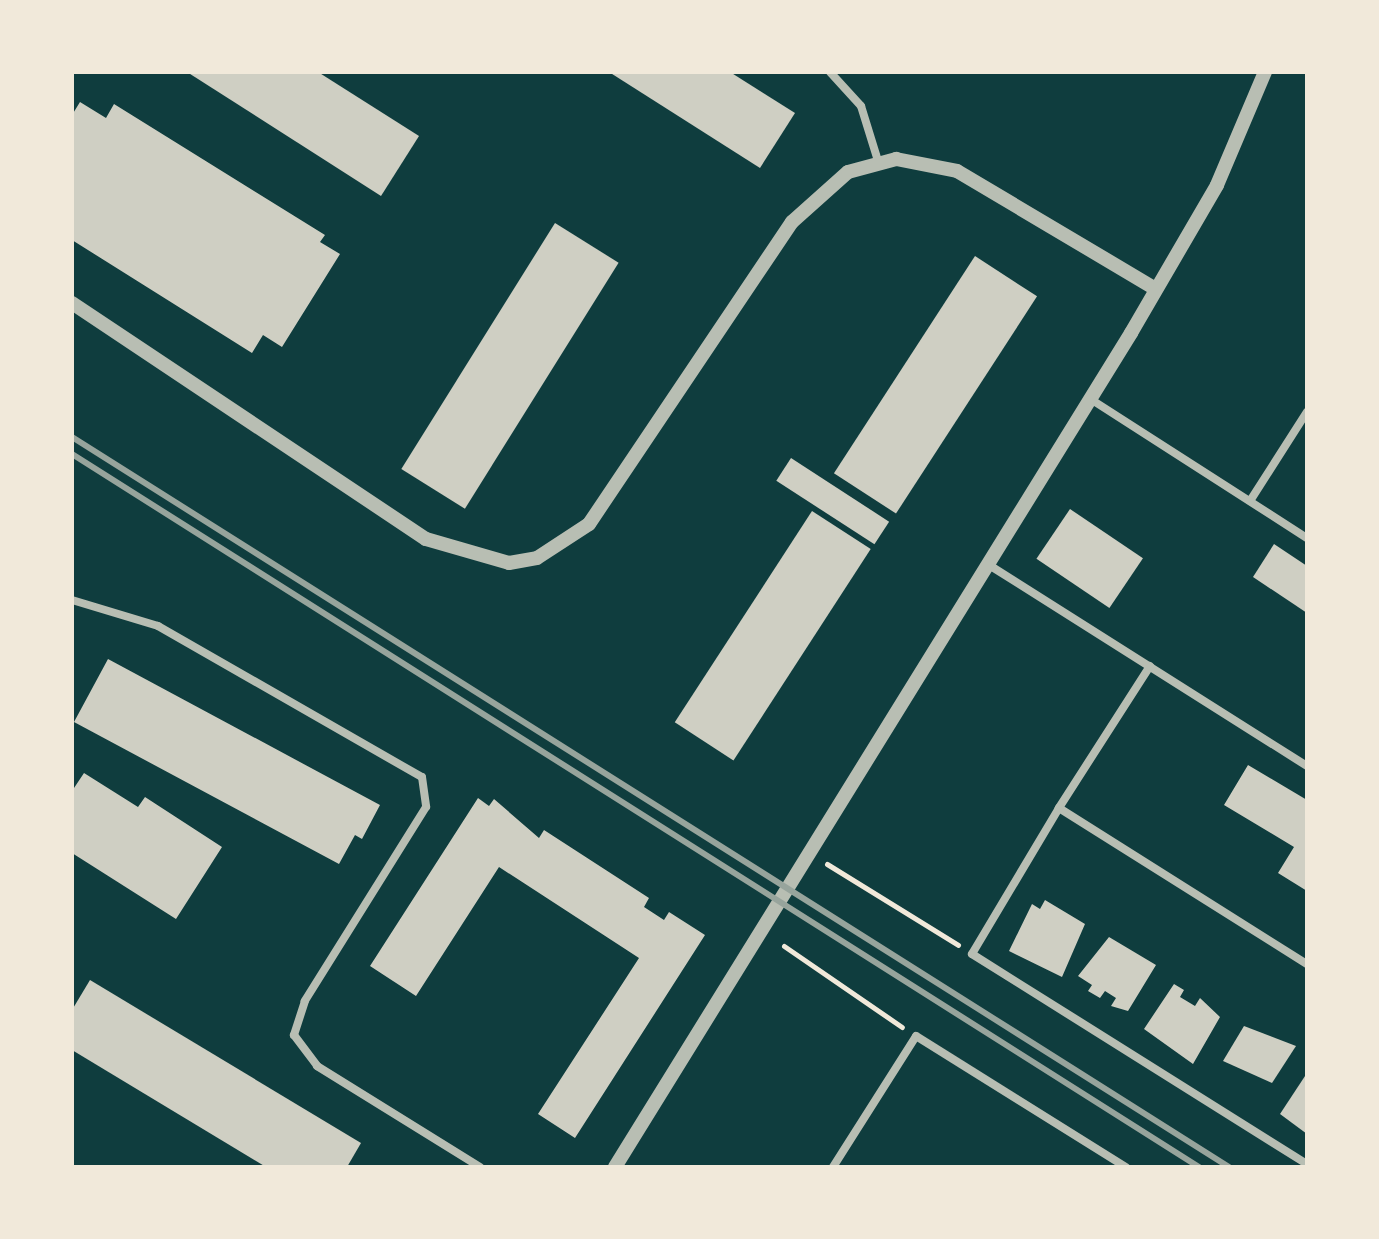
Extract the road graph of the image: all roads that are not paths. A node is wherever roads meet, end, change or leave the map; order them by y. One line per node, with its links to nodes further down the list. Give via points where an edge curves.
1 (830, 72): 3 (street, via 861,106)
2 (1265, 72): 4 (street, via 1224,172)
3 (878, 161): 4 (street, via 925,160 957,171); 5 (street, via 807,203 589,524 537,558 509,563 426,539)
4 (1156, 289): 6 (street)
5 (72, 303)
6 (1092, 400): 8 (street); 10 (street)
7 (1307, 412): 8 (street)
8 (1250, 501): 9 (street)
9 (1307, 538)
10 (989, 565): 12 (street); 18 (street)
11 (72, 600): 17 (street, via 158,626 422,777 426,807 295,1018 294,1035 317,1066)
12 (1150, 666): 13 (street); 14 (street)
13 (1307, 766)
14 (1059, 808): 15 (street); 16 (street, via 972,954)
15 (1307, 964)
16 (1307, 1164)
17 (480, 1167)
18 (615, 1167)
19 (833, 1167): 20 (street, via 916,1036)
20 (1126, 1167)

